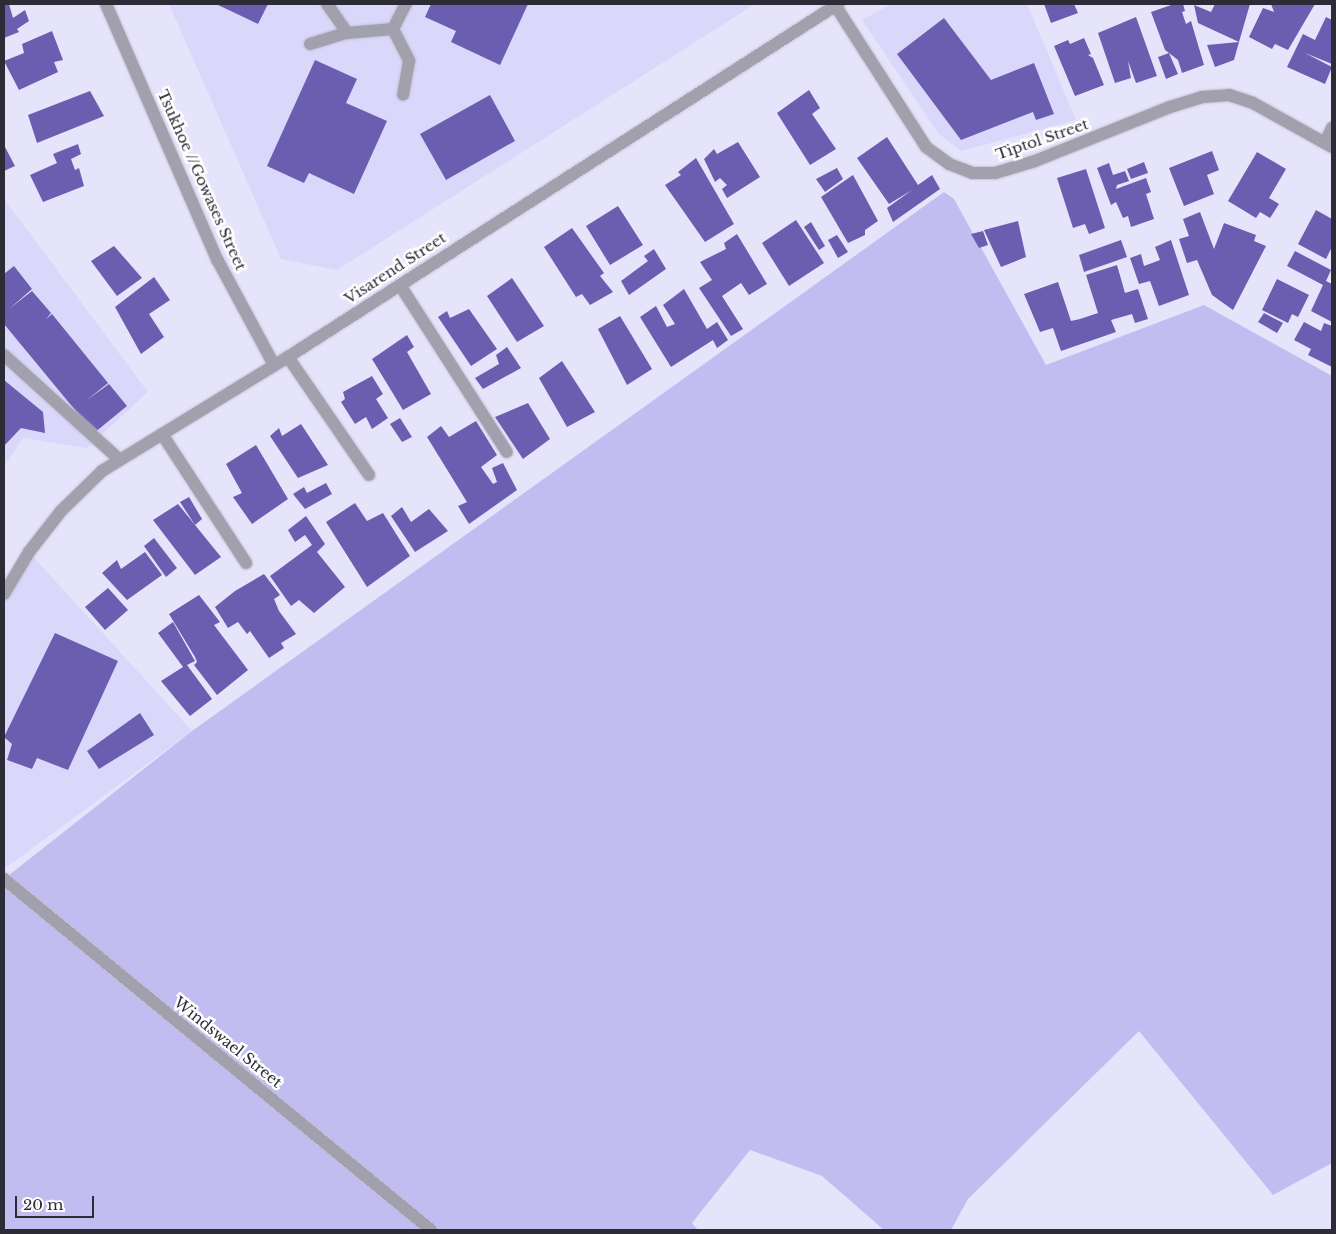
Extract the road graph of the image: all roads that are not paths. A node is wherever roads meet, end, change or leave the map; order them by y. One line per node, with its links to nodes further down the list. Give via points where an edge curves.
1 (106, 4): 14 (street, Tsukhoe //Gowases Street, via 218,261)
2 (327, 4): 6 (street)
3 (406, 4): 5 (street)
4 (836, 4): 10 (street, Tiptol Street, via 926,147 949,164 972,173 995,173 1035,161 1202,97 1229,95 1253,103); 11 (street, Visarend Street)
5 (393, 29): 6 (street); 8 (street, via 409,61)
6 (347, 33): 7 (street)
7 (310, 44)
8 (403, 94)
9 (1332, 128): 10 (street, Tiptol Street)
10 (1329, 145)
11 (400, 285): 13 (street, Visarend Street); 16 (street)
12 (4, 355): 17 (street)
13 (288, 357): 14 (street, Visarend Street); 18 (street)
14 (274, 365): 15 (street, Visarend Street)
15 (162, 434): 17 (street, Visarend Street); 19 (street)
16 (506, 452)
17 (120, 460): 20 (street, Visarend Street, via 102,471 61,511)
18 (369, 475)
19 (246, 563)
20 (4, 594)
21 (4, 879): 22 (street, Windswael Street)
22 (431, 1230)

